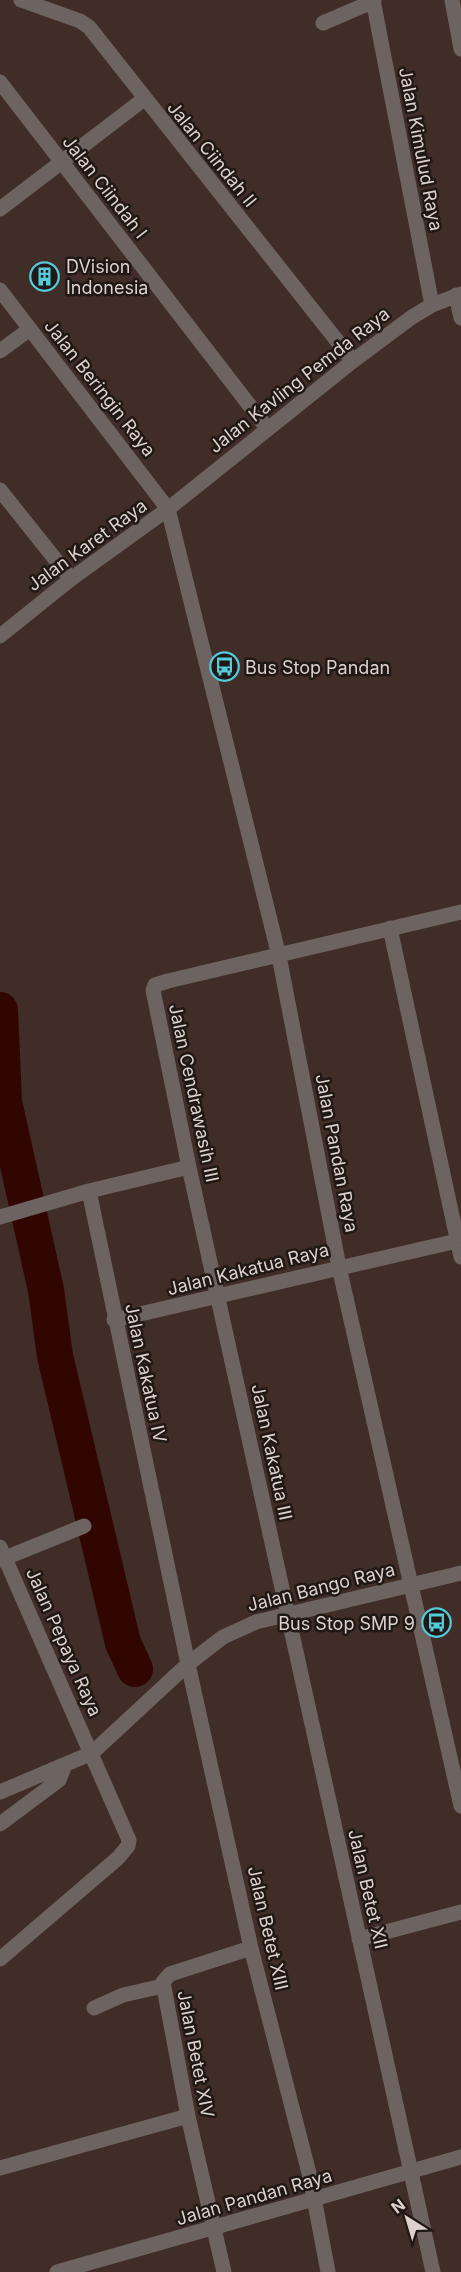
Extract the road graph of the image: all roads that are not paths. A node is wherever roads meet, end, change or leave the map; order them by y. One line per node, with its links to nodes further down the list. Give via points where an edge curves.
1 (21, 0): 7 (street, Jalan Ciindah II, via 85,24)
2 (374, 0): 4 (street); 12 (street, Jalan Kimulud Raya)
3 (452, 0): 5 (street)
4 (322, 23)
5 (461, 49)
6 (0, 82): 8 (street, Jalan Ciindah I)
7 (144, 99): 8 (street); 16 (street, Jalan Ciindah II)
8 (61, 163): 9 (street); 17 (street, Jalan Ciindah I)
9 (0, 208)
10 (0, 290): 14 (street, Jalan Beringin Raya)
11 (458, 294): 12 (street, Jalan Kavling Pemda Raya); 13 (street)
12 (432, 305): 16 (street, Jalan Kavling Pemda Raya)
13 (461, 318)
14 (30, 328): 15 (street); 19 (street, Jalan Beringin Raya)
15 (0, 351)
16 (353, 361): 17 (street, Jalan Kavling Pemda Raya)
17 (267, 428): 19 (street, Jalan Kavling Pemda Raya)
18 (0, 490): 20 (street)
19 (168, 509): 20 (street, Jalan Karet Raya); 24 (street, Jalan Pandan Raya)
20 (71, 579): 21 (street, Jalan Karet Raya)
21 (0, 636)
22 (461, 912): 23 (street)
23 (390, 928): 24 (street); 28 (street)
24 (279, 956): 25 (street, Jalan Cendrawasih III, via 154,987); 30 (street, Jalan Pandan Raya)
25 (189, 1167): 26 (street); 31 (street, Jalan Cendrawasih III)
26 (89, 1191): 27 (street); 32 (street, Jalan Kakatua IV)
27 (7, 1214)
28 (459, 1240): 29 (street); 30 (street, Jalan Kakatua Raya)
29 (461, 1257)
30 (339, 1267): 31 (street, Jalan Kakatua Raya); 36 (street, Jalan Pandan Raya)
31 (219, 1298): 32 (street, Jalan Kakatua Raya); 37 (street, Jalan Kakatua III)
32 (114, 1320): 38 (street, Jalan Kakatua IV)
33 (84, 1526): 34 (street)
34 (2, 1555): 39 (street, Jalan Pepaya Raya)
35 (461, 1573): 36 (street, Jalan Bango Raya)
36 (412, 1585): 37 (street, Jalan Bango Raya); 42 (street, Jalan Pandan Raya)
37 (286, 1614): 38 (street, Jalan Bango Raya, via 237,1629); 45 (street, Jalan Betet XII)
38 (188, 1664): 39 (street, Jalan Bango Raya); 46 (street, Jalan Betet XIII)
39 (93, 1753): 40 (street, Jalan Bango Raya); 47 (street, Jalan Pepaya Raya, via 128,1833 128,1846)
40 (65, 1765): 41 (street, Jalan Bango Raya); 43 (street, via 59,1780)
41 (0, 1792)
42 (461, 1806)
43 (0, 1824)
44 (461, 1912): 45 (street)
45 (359, 1939): 53 (street, Jalan Betet XII)
46 (251, 1948): 48 (street, Jalan Betet XIV, via 170,1974); 54 (street, Jalan Betet XIII, via 310,2177)
47 (0, 1959)
48 (163, 1986): 49 (street, via 123,1995); 50 (street, Jalan Betet XIV)
49 (94, 2008)
50 (188, 2116): 52 (street); 55 (street, Jalan Betet XIV)
51 (461, 2157): 53 (street, Jalan Pandan Raya)
52 (0, 2168)
53 (411, 2173): 54 (street, Jalan Pandan Raya); 59 (street, Jalan Betet XII)
54 (312, 2200): 55 (street, Jalan Pandan Raya); 58 (street, Jalan Betet XIII)
55 (214, 2228): 56 (street, Jalan Pandan Raya); 57 (street, Jalan Betet XIV)
56 (57, 2272)
57 (224, 2272)
58 (328, 2272)
59 (433, 2272)

